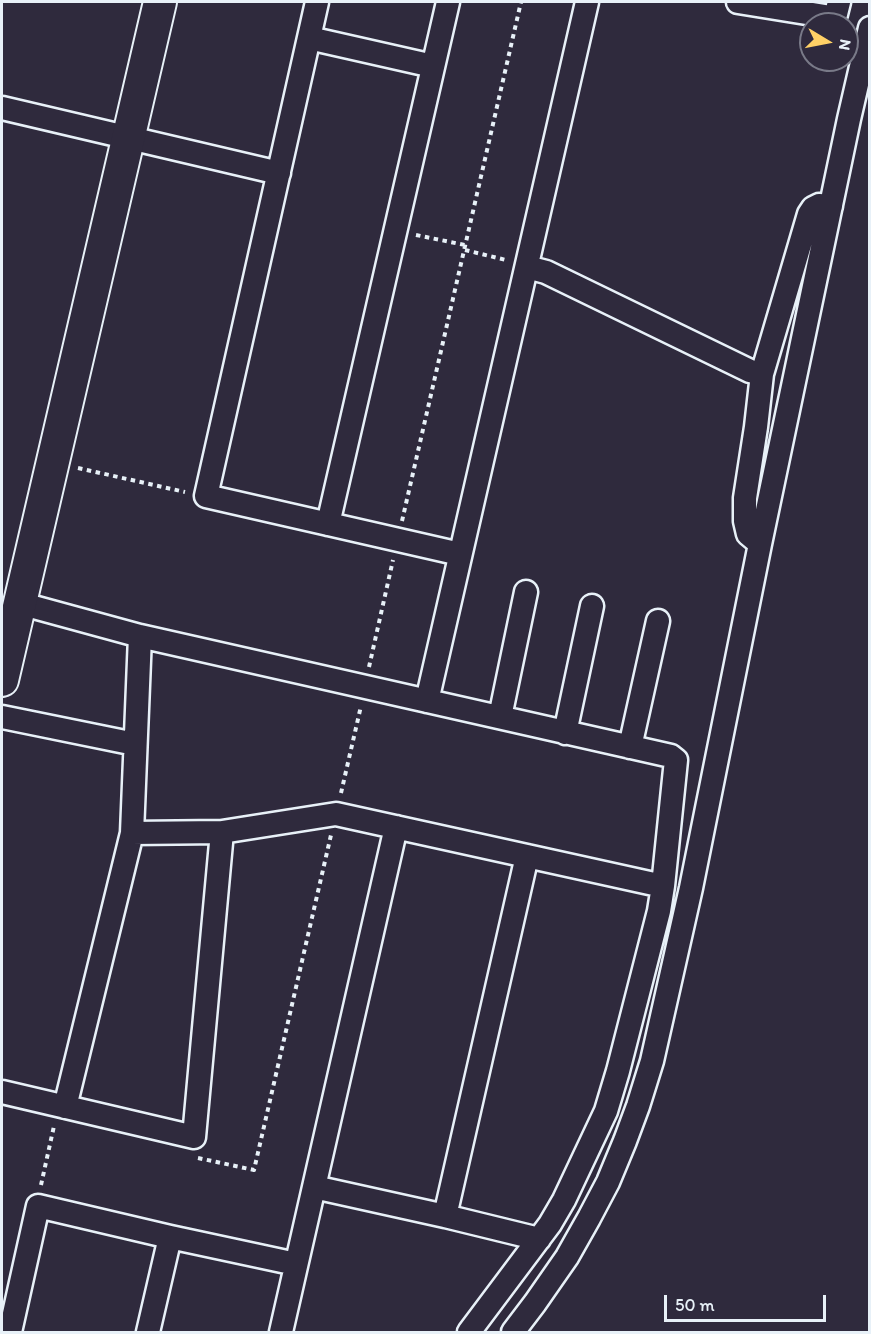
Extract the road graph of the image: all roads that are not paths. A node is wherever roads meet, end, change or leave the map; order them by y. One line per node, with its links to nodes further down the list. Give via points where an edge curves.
1 (160, 2): 11 (street)
2 (317, 2): 8 (street)
3 (448, 2): 9 (street)
4 (587, 2): 14 (street)
5 (738, 2): 6 (street, via 831,17)
6 (839, 2)
7 (870, 28): 13 (street)
8 (309, 38): 9 (street); 12 (street)
9 (433, 66): 16 (street)
10 (2, 108): 11 (street)
11 (128, 139): 12 (street); 20 (street, via 52,462)
12 (279, 173): 16 (street, via 206,496)
13 (831, 206): 15 (street, via 819,205 809,214); 17 (street)
14 (527, 267): 15 (street); 18 (street)
15 (762, 374): 17 (street, via 745,498 748,534)
16 (328, 524): 18 (street)
17 (760, 544): 47 (street, via 686,912 638,1106 589,1218 567,1257)
18 (460, 554): 25 (street)
19 (526, 592): 27 (street)
20 (10, 601): 23 (street); 24 (street)
21 (592, 606): 28 (street)
22 (658, 621): 30 (street)
23 (140, 636): 25 (street); 29 (street)
24 (2, 680)
25 (427, 700): 27 (street)
26 (2, 717): 29 (street)
27 (500, 717): 28 (street)
28 (565, 733): 30 (street)
29 (135, 744): 33 (street)
30 (630, 747): 35 (street, via 676,760)
31 (396, 827): 32 (street, via 336,814); 34 (street); 38 (street)
32 (222, 832): 33 (street); 37 (street, via 194,1137)
33 (132, 833): 37 (street)
34 (527, 856): 35 (street); 39 (street)
35 (663, 886): 41 (street, via 606,1111 564,1200)
36 (2, 1092): 37 (street)
37 (65, 1107)
38 (314, 1187): 39 (street); 42 (street)
39 (445, 1216): 41 (street)
40 (170, 1237): 42 (street); 43 (street, via 38,1206); 44 (street)
41 (539, 1239): 46 (street)
42 (296, 1264): 45 (street)
43 (10, 1332)
44 (148, 1332)
45 (281, 1332)
46 (469, 1332)
47 (513, 1332)

